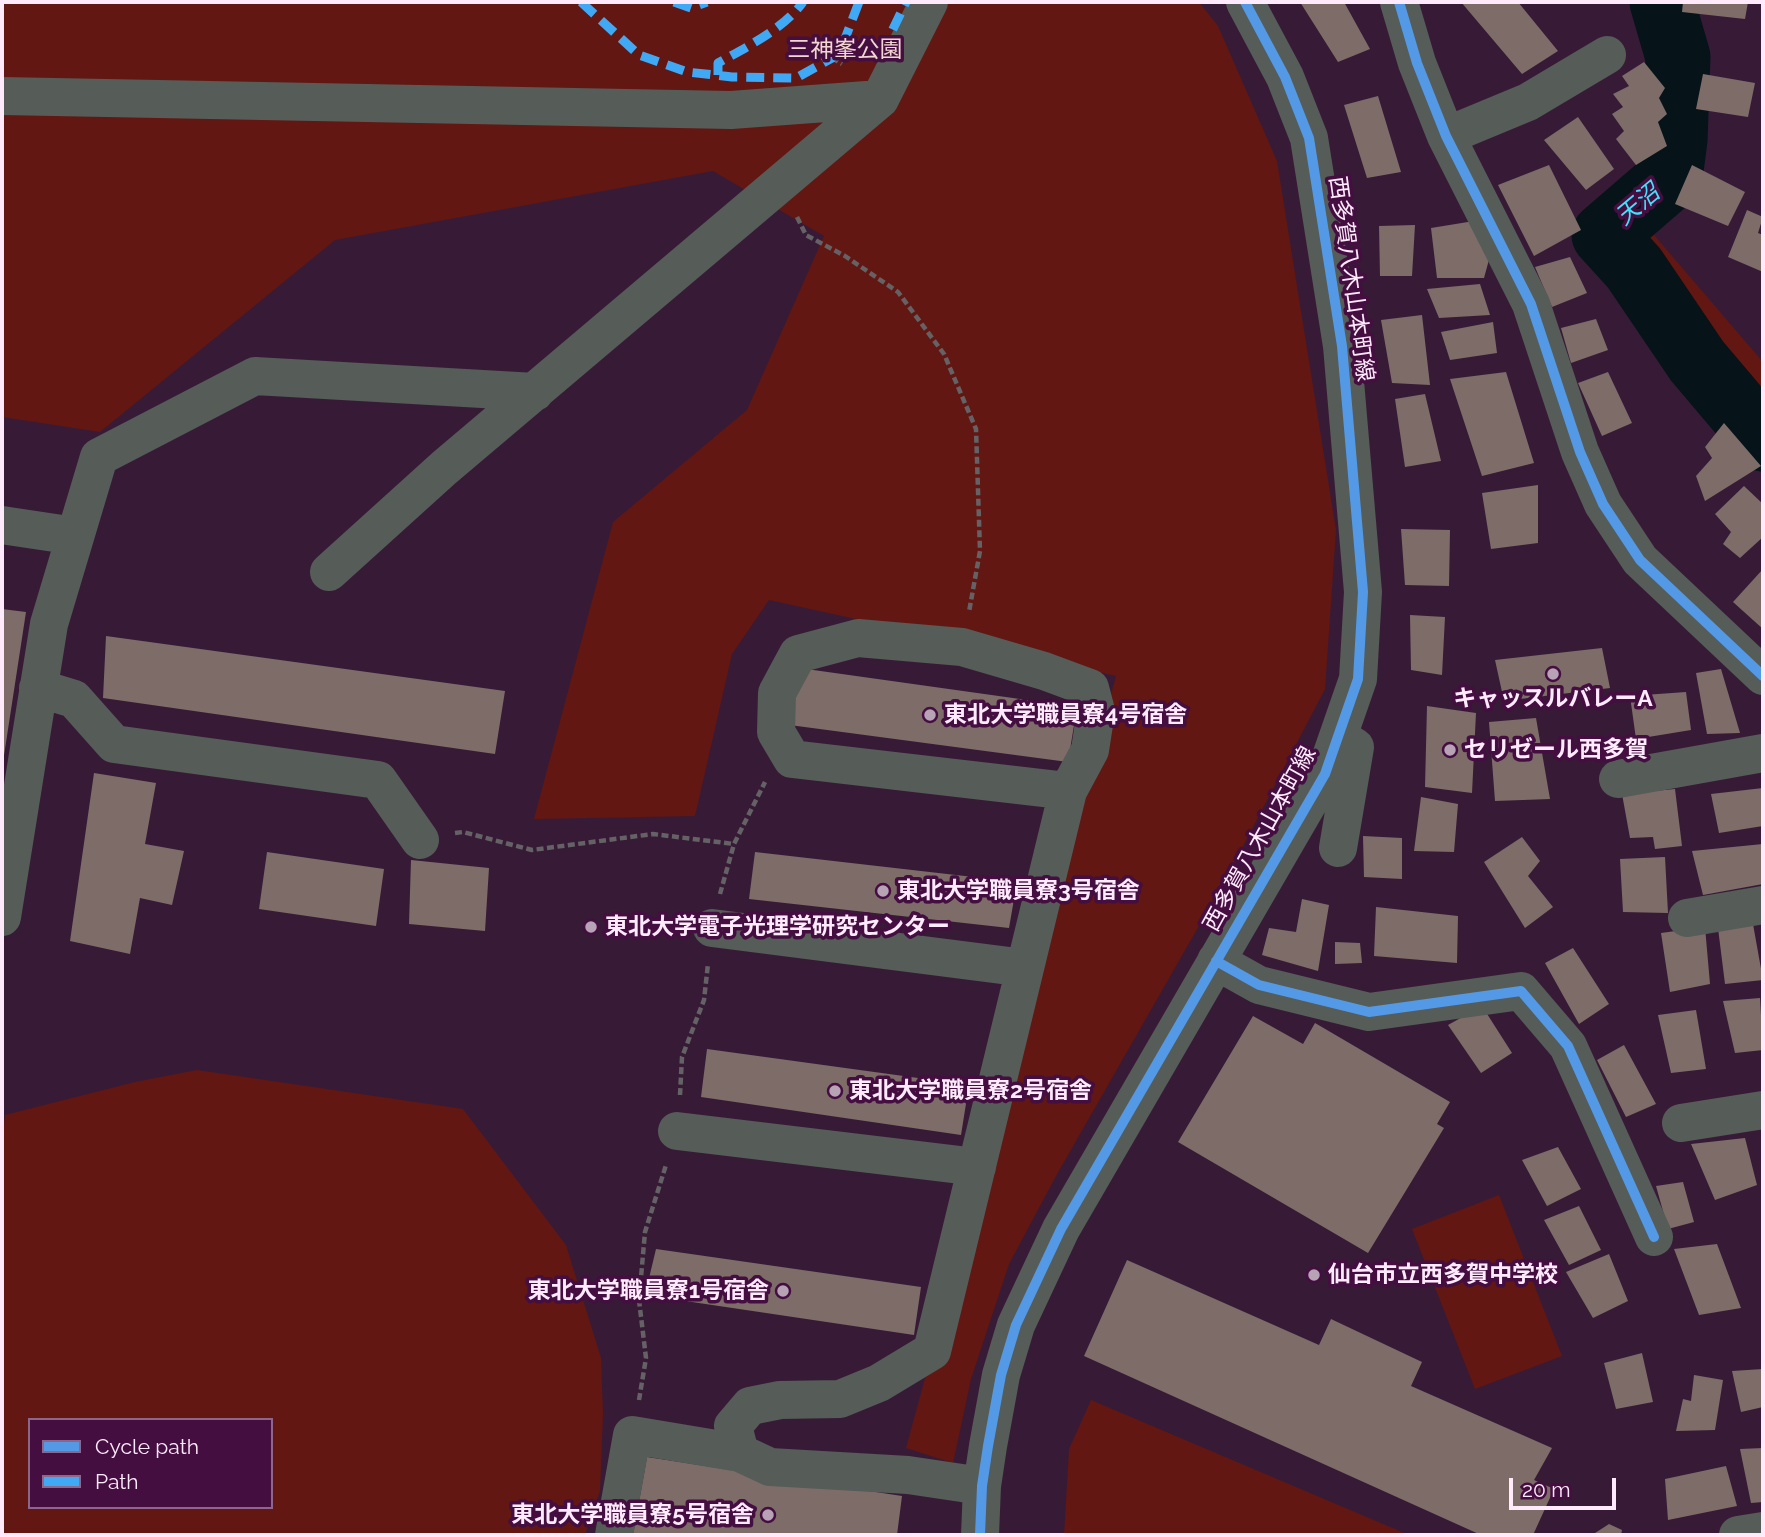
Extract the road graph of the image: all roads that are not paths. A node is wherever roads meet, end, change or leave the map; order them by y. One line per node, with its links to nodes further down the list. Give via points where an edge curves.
1 (929, 2): 6 (street)
2 (1245, 2): 14 (street, 西多賀八木山本町線, via 1285,77 1309,138 1342,346 1363,592 1358,679)
3 (1399, 2): 7 (street)
4 (1607, 55): 7 (street, via 1528,102)
5 (2, 96): 6 (street, via 731,110)
6 (880, 99): 8 (street)
7 (1446, 136): 12 (street, via 1531,304 1580,452 1603,504 1640,560)
8 (536, 392): 10 (street, via 255,376 99,457); 11 (street)
9 (2, 525): 10 (street)
10 (75, 536): 13 (street, via 49,624)
11 (329, 572)
12 (1763, 676)
13 (38, 688): 18 (street, via 74,699 114,744 378,780); 21 (street)
14 (1339, 737): 19 (street, via 1355,747); 24 (street, 西多賀八木山本町線, via 1325,775)
15 (1763, 753): 16 (street)
16 (1618, 779)
17 (1068, 790): 17 (street, via 792,759 776,732 777,692 798,654 858,638 962,647 1044,671 1090,688 1096,711 1090,750); 25 (street)
18 (420, 840)
19 (1338, 848)
20 (1763, 905): 22 (street)
21 (2, 917)
22 (1687, 918)
23 (712, 929): 25 (street)
24 (1216, 961): 30 (street, via 1259,985 1369,1012 1521,991 1568,1046); 32 (street, 西多賀八木山本町線, via 1061,1229 1016,1325)
25 (1025, 968): 29 (street)
26 (1763, 1110): 27 (street)
27 (1681, 1124)
28 (677, 1130): 29 (street)
29 (977, 1167): 31 (street, via 932,1351 879,1383 840,1399 780,1400 750,1406 733,1426)
30 (1654, 1237)
31 (740, 1453): 32 (street, via 770,1467 908,1475); 34 (street, via 632,1435)
32 (982, 1486): 35 (street, 西多賀八木山本町線)
33 (1763, 1531): 36 (street)
34 (614, 1535)
35 (980, 1535)
36 (1738, 1535)

